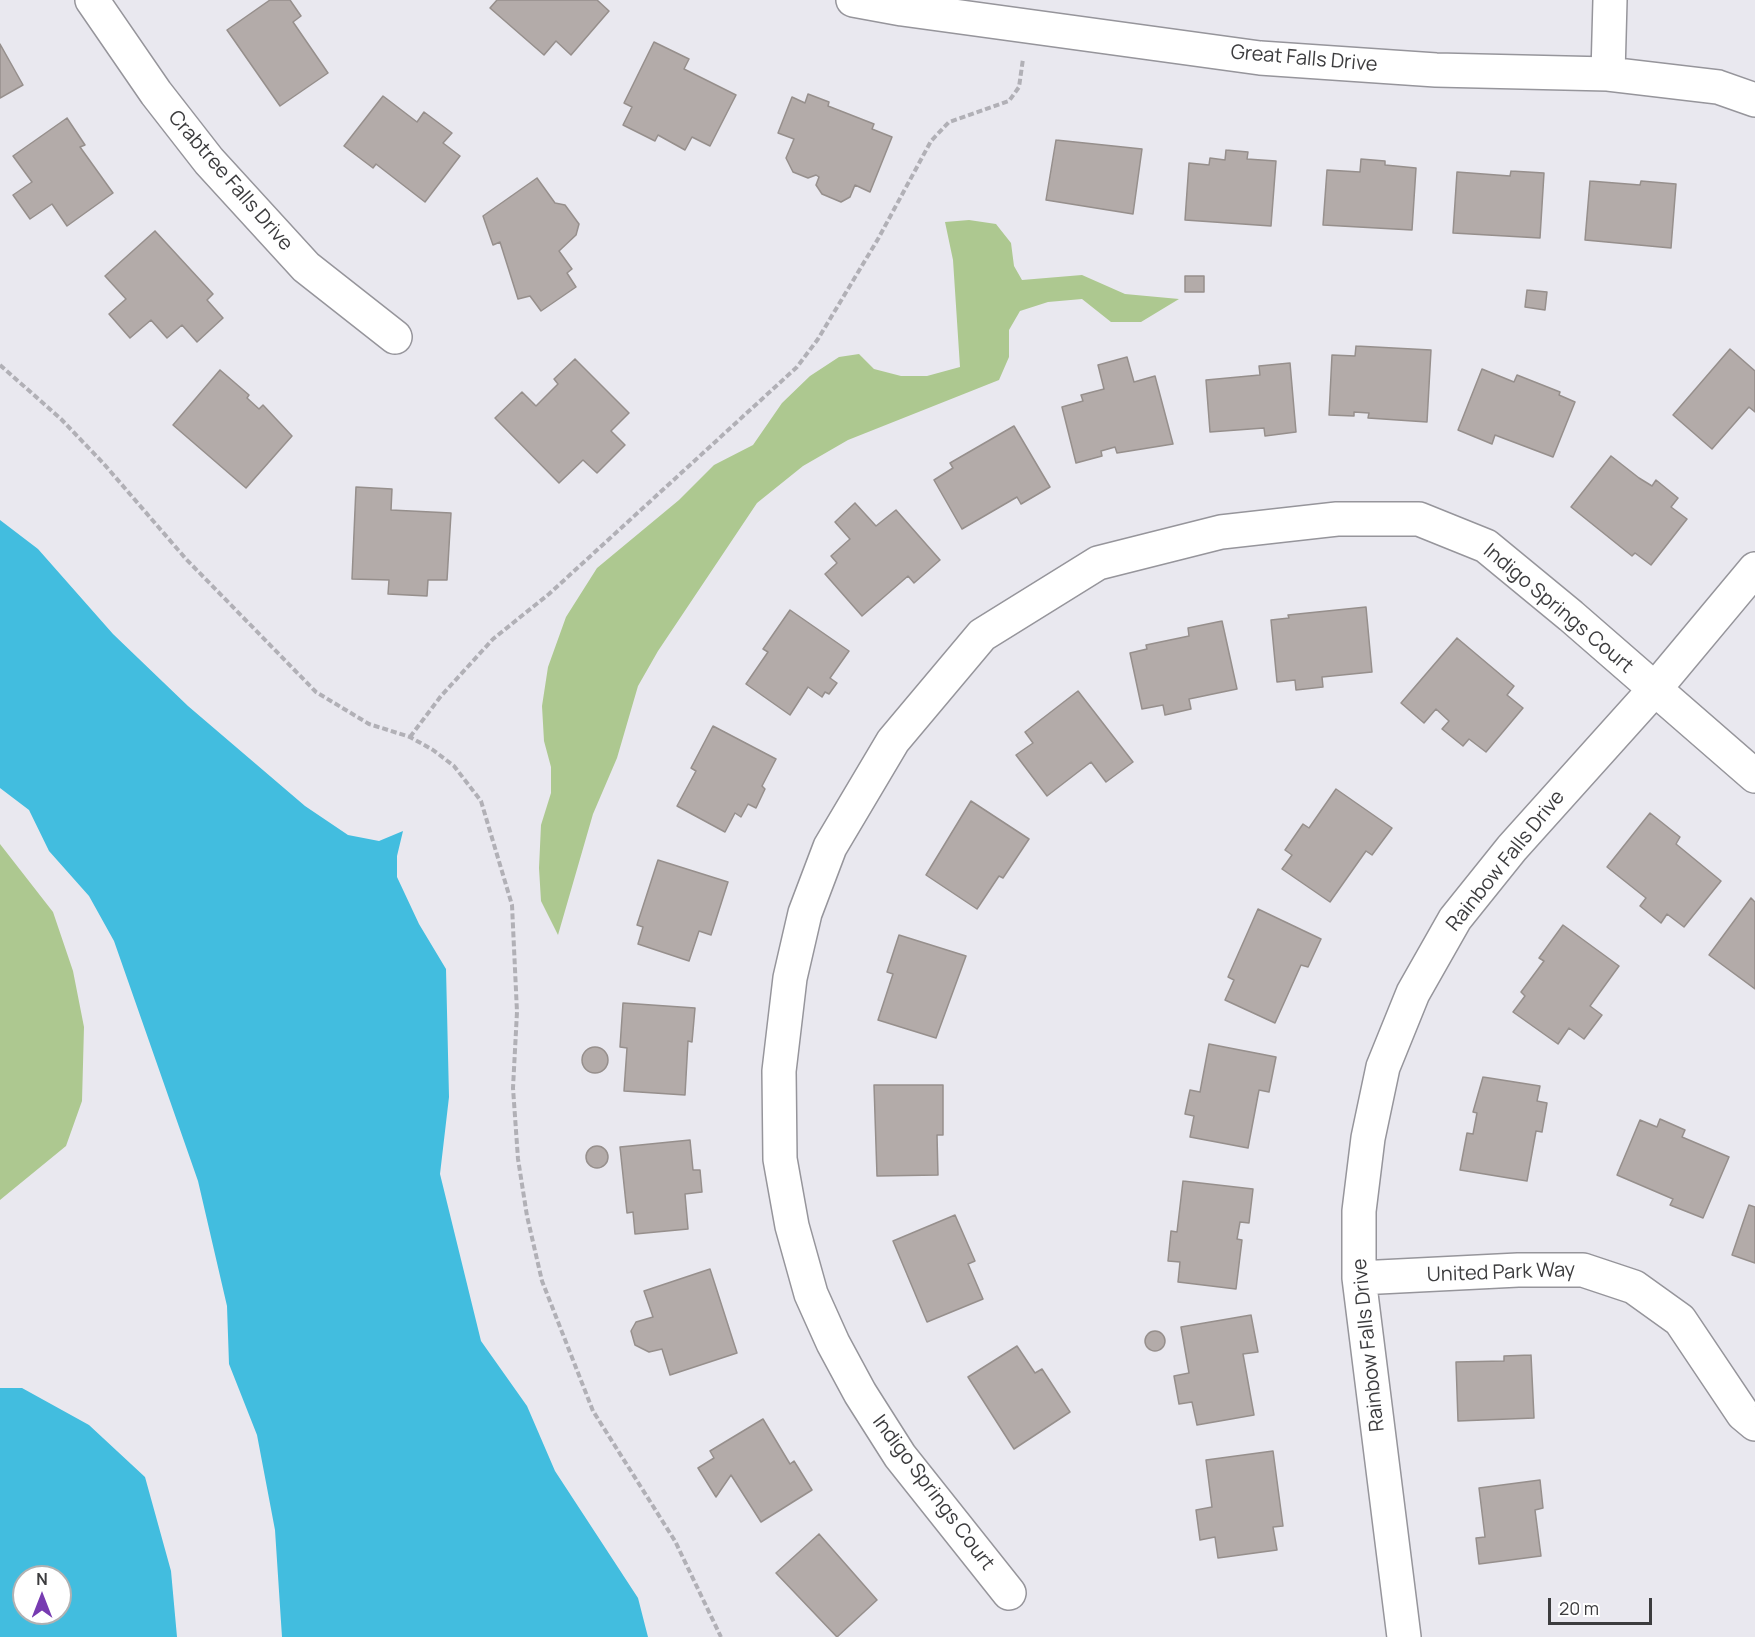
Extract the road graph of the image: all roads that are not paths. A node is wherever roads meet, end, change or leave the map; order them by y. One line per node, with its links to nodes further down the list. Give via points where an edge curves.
1 (92, 0): 6 (street, Crabtree Falls Drive, via 156,93 233,187 306,267)
2 (853, 0): 4 (street, Great Falls Drive, via 1260,58 1436,70)
3 (1610, 0): 4 (street)
4 (1608, 74): 5 (street, Great Falls Drive, via 1718,87)
5 (1755, 100)
6 (395, 337)
7 (1755, 569): 8 (street, Rainbow Falls Drive)
8 (1654, 690): 9 (street, Indigo Springs Court); 10 (street, Rainbow Falls Drive, via 1550,805 1455,919 1413,993 1383,1067 1368,1138 1359,1211); 12 (street, Indigo Springs Court, via 1486,546 1419,519 1337,519 1221,532 1098,563 982,635 893,741 830,847 805,913 790,978 779,1071 780,1159 792,1226 811,1294 844,1363 900,1456)
9 (1755, 776)
10 (1359, 1278): 11 (street, United Park Way, via 1583,1270 1634,1287 1680,1320 1743,1414); 13 (street, Rainbow Falls Drive)
11 (1755, 1424)
12 (1009, 1593)
13 (1404, 1637)

